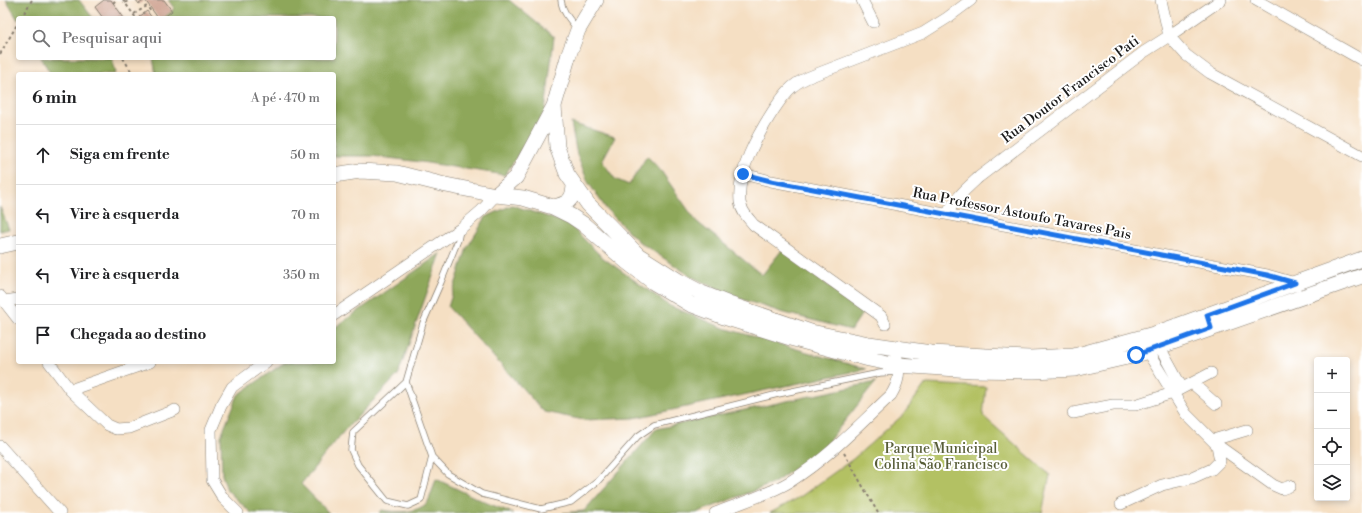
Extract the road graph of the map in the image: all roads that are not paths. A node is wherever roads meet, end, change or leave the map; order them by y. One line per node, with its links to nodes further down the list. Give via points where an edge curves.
1 (561, 0): 9 (lane, via 561,6)
2 (596, 0): 9 (main road)
3 (862, 0): 8 (street)
4 (971, 0): 16 (street, via 923,33 801,80 780,101 760,132)
5 (1161, 0): 10 (street)
6 (1221, 0): 10 (street, Rua Doutor Francisco Pati)
7 (1256, 0): 11 (street)
8 (874, 22)
9 (578, 30): 12 (main road)
10 (1169, 36): 15 (street, via 1186,55 1210,73); 23 (street, Rua Doutor Francisco Pati, via 1144,52 979,177 959,195)
11 (1362, 60)
12 (554, 106): 13 (main road); 14 (main road)
13 (534, 143): 14 (main road, via 546,141); 18 (main road)
14 (557, 147): 19 (main road, via 566,174)
15 (1362, 156)
16 (743, 174): 23 (street, Rua Professor Astoufo Tavares Pais); 35 (street, via 740,203 745,215 754,225 881,316)
17 (336, 175): 20 (main road, via 360,171 397,173)
18 (516, 177): 20 (main road); 21 (main road)
19 (574, 186): 22 (main road, via 570,200); 36 (main road, via 593,210 638,254 702,293 811,332)
20 (496, 195): 21 (main road); 24 (street, via 481,212)
21 (523, 198): 22 (main road)
22 (553, 207): 42 (main road, via 577,220 653,282 690,304 794,339)
23 (948, 214): 29 (street, Rua Professor Astoufo Tavares Pais, via 1267,275)
24 (460, 229): 32 (street); 44 (lane, via 458,240 424,323)
25 (16, 242): 26 (main road)
26 (0, 246)
27 (1362, 260): 29 (main road)
28 (1362, 276): 29 (main road)
29 (1297, 290): 34 (main road)
30 (2, 299): 31 (street); 33 (street)
31 (16, 299)
32 (336, 314)
33 (16, 316)
34 (1209, 322): 37 (main road); 38 (main road, via 1154,334)
35 (885, 324)
36 (896, 349): 38 (main road); 42 (street)
37 (1153, 349): 38 (main road, via 1136,355); 45 (street)
38 (1075, 362): 42 (main road, via 1034,371)
39 (51, 364): 46 (street)
40 (144, 364): 46 (street)
41 (263, 364): 57 (street, via 232,387 220,406 211,430 212,480 223,498)
42 (898, 368): 53 (lane, via 654,425 638,436 598,482 570,502 541,509 482,494 448,474); 58 (street, via 897,384 890,395 814,464 768,493)
43 (1211, 373): 45 (street)
44 (406, 382): 53 (lane); 53 (lane, via 353,432 351,450 358,465 387,501 408,506 421,500)
45 (1182, 388): 47 (street); 49 (street, via 1135,405 1113,405); 51 (street, via 1186,414)
46 (70, 390): 48 (street, via 107,425 116,429 129,428)
47 (1216, 404)
48 (175, 410)
49 (1074, 413)
50 (1247, 430): 51 (street)
51 (1215, 443): 54 (street, via 1278,487 1282,489); 55 (street, via 1220,461 1212,469 1192,478 1162,484)
52 (0, 446): 56 (street)
53 (432, 457)
54 (1290, 486)
55 (1121, 504)
56 (60, 513)
57 (238, 513)
58 (715, 513)

